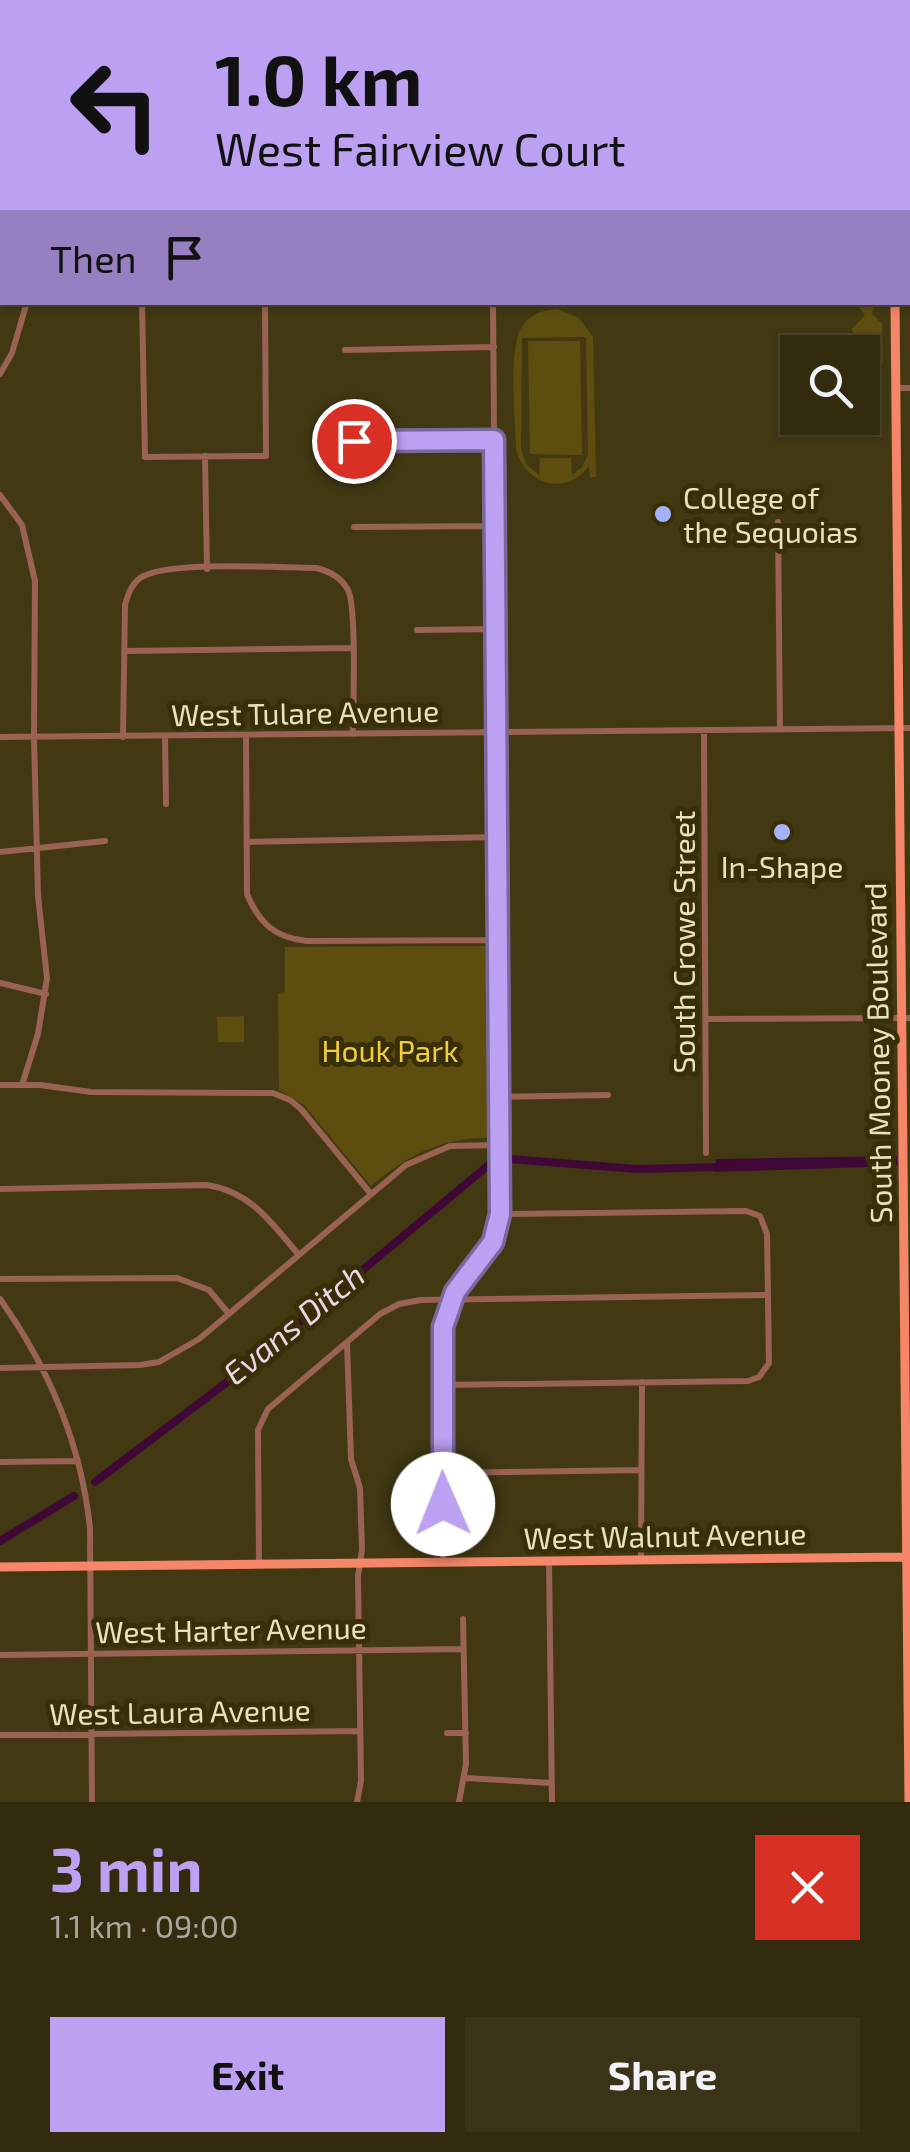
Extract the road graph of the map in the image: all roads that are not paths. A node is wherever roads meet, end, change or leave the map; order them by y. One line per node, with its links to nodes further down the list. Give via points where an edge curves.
1 (26, 305): 8 (street)
2 (142, 305): 13 (street, via 145,457)
3 (265, 305): 13 (street, via 266,456)
4 (494, 305): 6 (street)
5 (896, 305): 9 (main road, South Mooney Boulevard)
6 (494, 347): 7 (street); 11 (street)
7 (345, 350)
8 (0, 374)
9 (896, 388): 10 (street); 23 (main road, South Mooney Boulevard)
10 (910, 388)
11 (494, 440): 12 (street); 16 (street)
12 (354, 441)
13 (206, 456): 18 (street)
14 (0, 495): 32 (street, via 22,525 35,580)
15 (778, 522): 24 (street)
16 (495, 526): 17 (street); 20 (street)
17 (354, 527)
18 (207, 568): 21 (street, via 330,572 352,601); 22 (street, via 164,569 138,580 125,606)
19 (416, 630): 20 (street)
20 (495, 630): 25 (street)
21 (352, 648): 22 (street); 27 (street)
22 (126, 651): 29 (street)
23 (904, 728): 24 (street, West Tulare Avenue); 42 (main road, South Mooney Boulevard)
24 (780, 729): 26 (street, West Tulare Avenue)
25 (496, 732): 26 (street, West Tulare Avenue); 27 (street, West Tulare Avenue); 34 (street)
26 (704, 732): 43 (street, South Crowe Street)
27 (353, 734): 28 (street, West Tulare Avenue)
28 (246, 735): 30 (street, West Tulare Avenue); 36 (street)
29 (123, 736): 30 (street, West Tulare Avenue); 32 (street, West Tulare Avenue)
30 (165, 736): 33 (street)
31 (0, 737): 32 (street, West Tulare Avenue)
32 (34, 737): 37 (street)
33 (166, 804)
34 (497, 837): 36 (street); 39 (street)
35 (105, 842): 37 (street)
36 (247, 842): 39 (street, via 247,894 255,913 291,940)
37 (37, 850): 38 (street); 41 (street)
38 (0, 852)
39 (498, 940): 47 (street)
40 (0, 984): 41 (street)
41 (46, 994): 45 (street)
42 (906, 1018): 43 (street); 48 (main road, South Mooney Boulevard)
43 (706, 1020): 50 (street, South Crowe Street)
44 (0, 1085): 45 (street)
45 (22, 1085): 53 (street, via 273,1093 301,1109)
46 (608, 1096): 47 (street)
47 (499, 1097): 49 (street)
48 (904, 1124): 51 (main road); 56 (main road, South Mooney Boulevard)
49 (499, 1144): 53 (street, via 438,1150); 54 (street)
50 (706, 1153)
51 (910, 1169)
52 (0, 1190): 55 (street, via 226,1188 257,1205)
53 (372, 1194): 55 (street)
54 (500, 1214): 58 (street, via 746,1211 760,1216 767,1234); 60 (street, via 487,1254)
55 (298, 1254): 61 (street)
56 (908, 1260): 71 (main road, South Mooney Boulevard)
57 (0, 1279): 61 (street, via 176,1278 209,1290)
58 (768, 1295): 60 (street); 65 (street, via 764,1372 748,1381)
59 (0, 1299): 63 (street)
60 (452, 1300): 62 (street, via 400,1304); 66 (street, via 443,1327)
61 (229, 1314): 63 (street, via 159,1362)
62 (347, 1343): 75 (street, via 261,1419); 76 (street)
63 (43, 1367): 64 (street); 67 (street)
64 (0, 1368)
65 (642, 1382): 66 (street); 69 (street)
66 (442, 1385): 70 (street)
67 (78, 1460): 68 (street); 77 (street)
68 (0, 1462)
69 (642, 1470): 70 (street); 72 (street)
70 (442, 1472): 73 (street)
71 (908, 1557): 72 (main road, West Walnut Avenue); 95 (main road, South Mooney Boulevard)
72 (641, 1560): 74 (main road, West Walnut Avenue)
73 (443, 1562): 74 (main road, West Walnut Avenue); 76 (main road, West Walnut Avenue)
74 (549, 1562): 90 (street)
75 (259, 1564): 76 (main road, West Walnut Avenue); 77 (main road, West Walnut Avenue)
76 (361, 1564): 81 (street)
77 (90, 1566): 78 (main road, West Walnut Avenue); 83 (street)
78 (0, 1567)
79 (463, 1619): 80 (street)
80 (463, 1648): 81 (street, West Harter Avenue); 86 (street)
81 (359, 1650): 83 (street, West Harter Avenue); 84 (street)
82 (0, 1654): 83 (street, West Harter Avenue)
83 (91, 1654): 88 (street)
84 (360, 1731): 88 (street, West Laura Avenue); 92 (street)
85 (447, 1732): 86 (street)
86 (466, 1733): 89 (street)
87 (0, 1735): 88 (street, West Laura Avenue)
88 (91, 1735): 91 (street)
89 (465, 1778): 90 (street); 93 (street)
90 (552, 1783): 94 (street)
91 (92, 1802)
92 (357, 1802)
93 (459, 1802)
94 (552, 1802)
95 (909, 1802)

